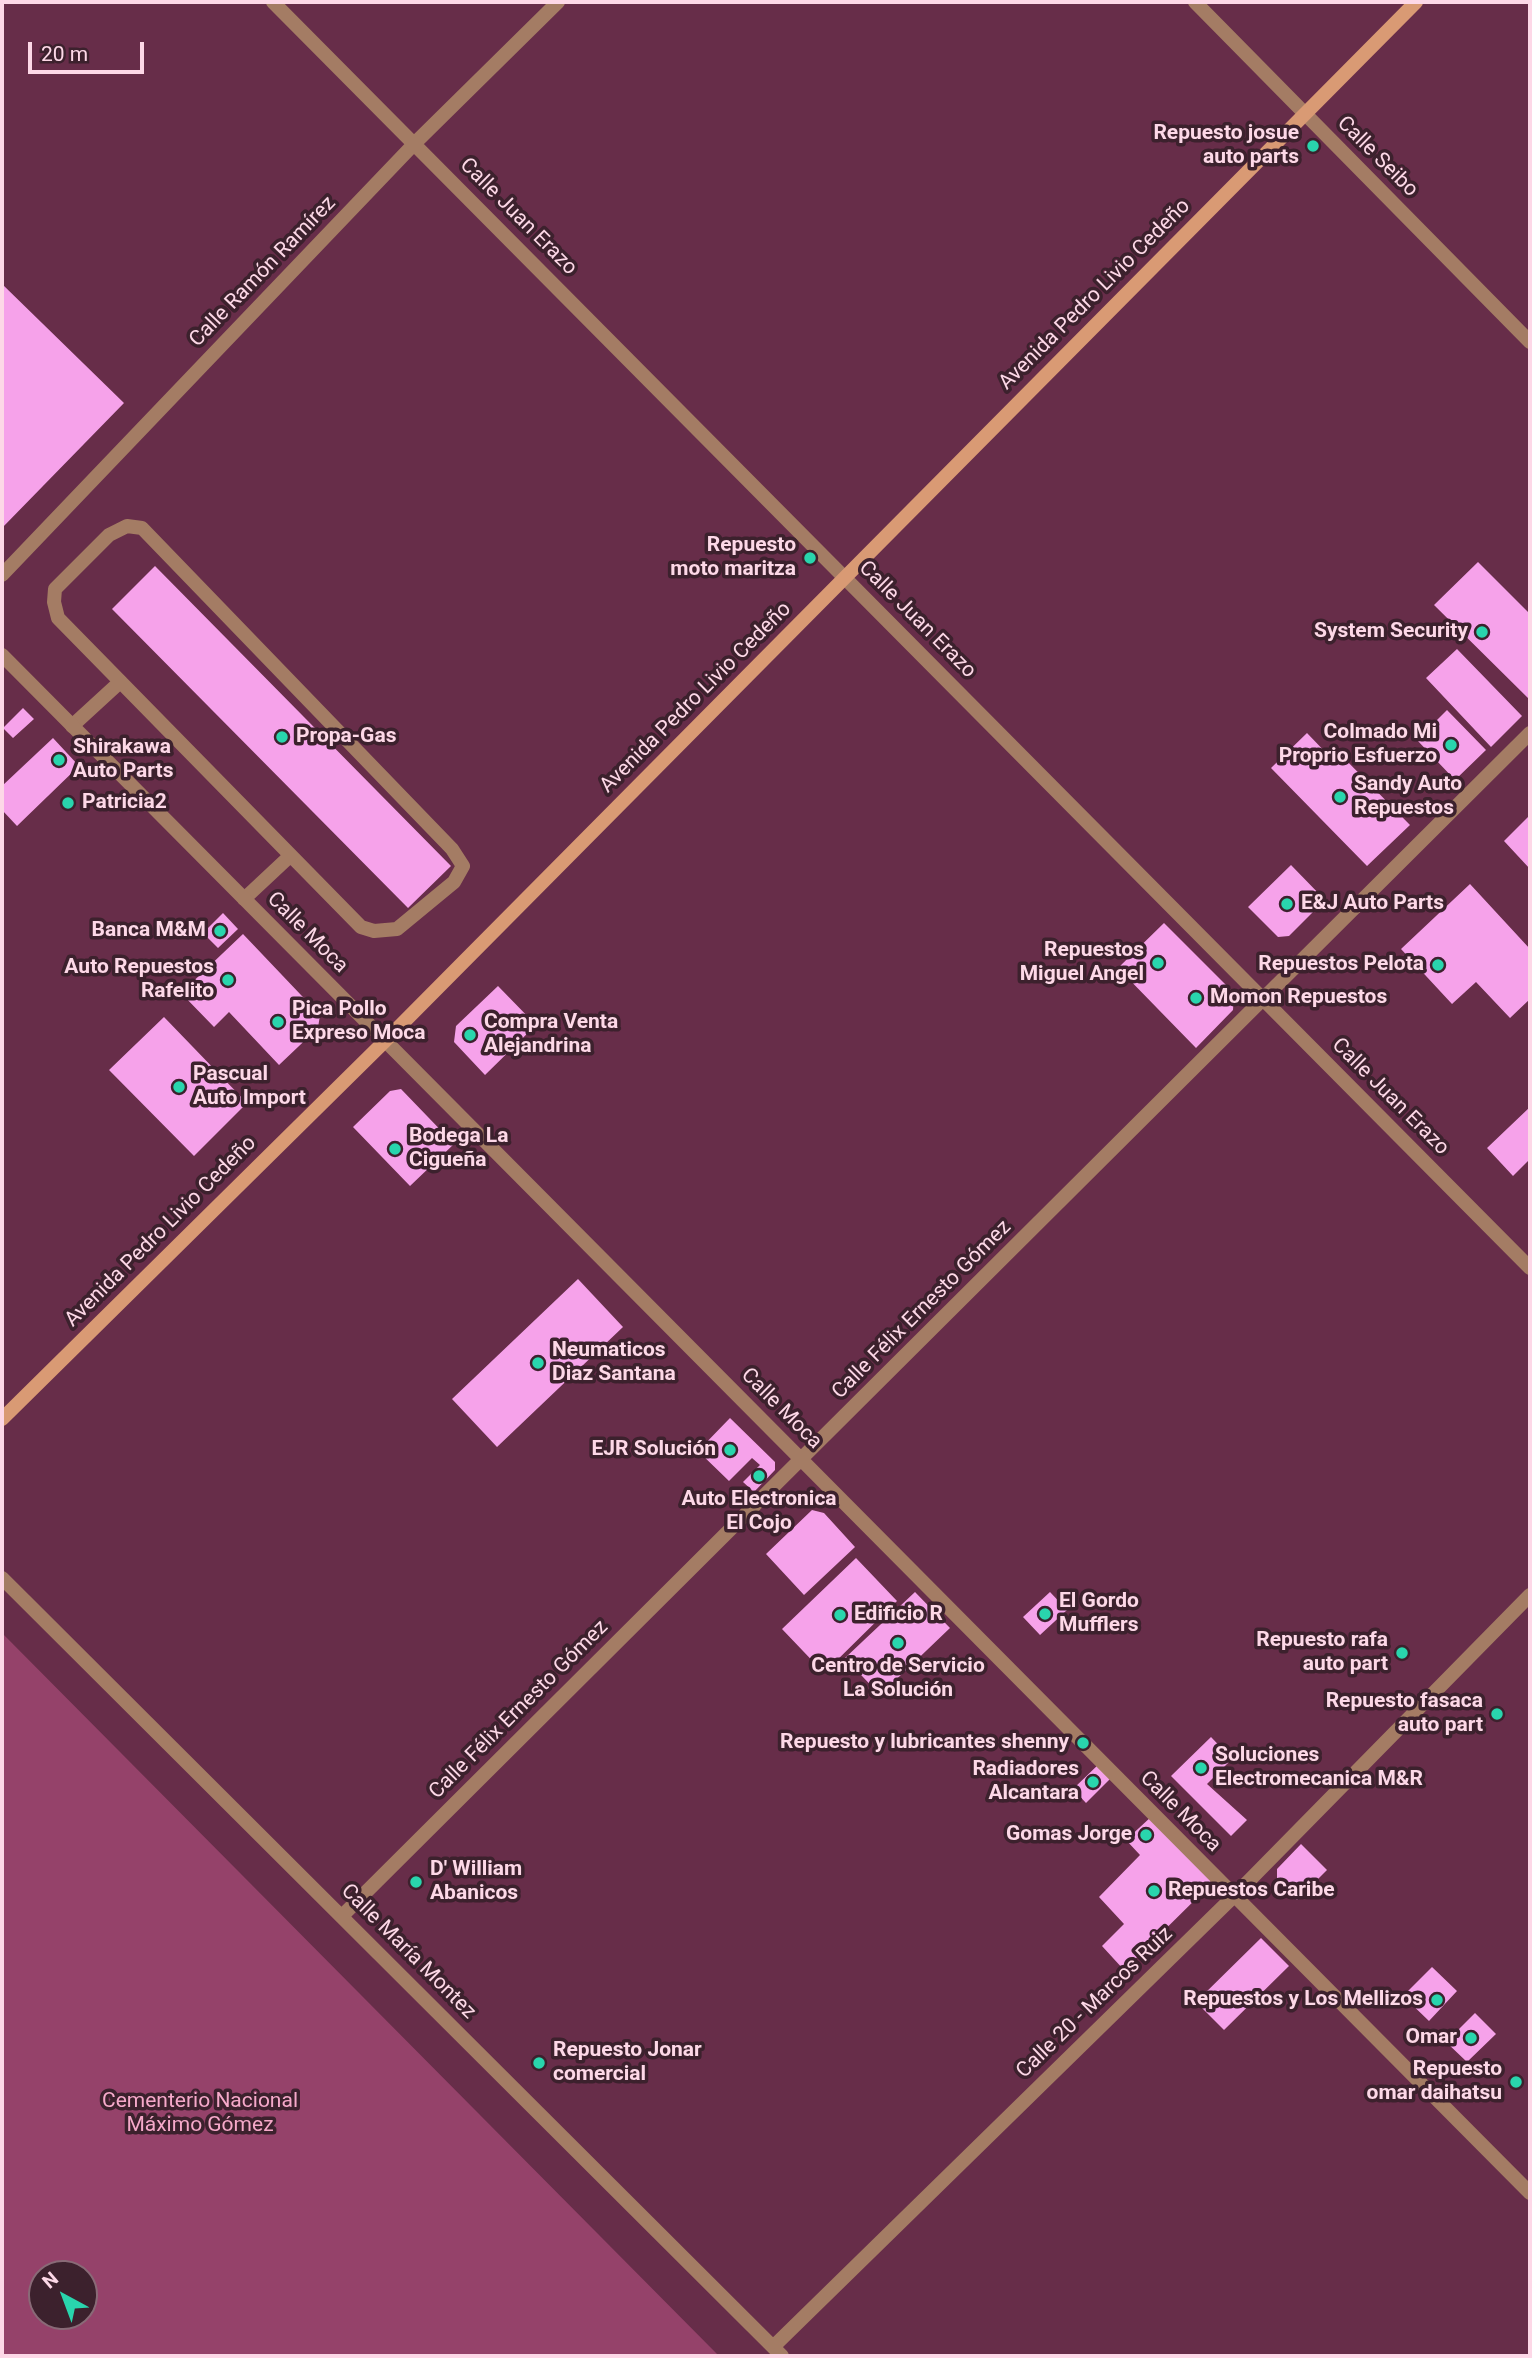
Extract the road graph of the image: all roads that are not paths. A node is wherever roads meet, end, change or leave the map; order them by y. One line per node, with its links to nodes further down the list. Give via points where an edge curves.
1 (273, 2): 6 (street, Calle Juan Erazo)
2 (558, 2): 6 (street, Calle Ramón Ramírez)
3 (1195, 2): 5 (street, Calle Seibo)
4 (1416, 2): 5 (main road, Avenida Pedro Livio Cedeño)
5 (1305, 113): 7 (street, Calle Seibo); 9 (main road, Avenida Pedro Livio Cedeño)
6 (415, 143): 8 (street, Calle Ramón Ramírez); 9 (street, Calle Juan Erazo)
7 (1530, 342)
8 (2, 575)
9 (845, 577): 16 (street, Calle Juan Erazo); 17 (main road, Avenida Pedro Livio Cedeño)
10 (2, 655): 12 (street, Calle Moca)
11 (120, 682): 12 (street); 14 (street); 14 (street, via 58,618 54,602 55,589 109,535 127,526 142,528 452,849 463,866 454,882 397,929 374,931 360,927)
12 (72, 726): 15 (street, Calle Moca)
13 (1530, 733): 16 (street, Calle Félix Ernesto Gómez)
14 (290, 856): 15 (street)
15 (244, 899): 17 (street, Calle Moca)
16 (1263, 1000): 18 (street, Calle Juan Erazo); 20 (street, Calle Félix Ernesto Gómez)
17 (384, 1042): 19 (main road, Avenida Pedro Livio Cedeño); 20 (street, Calle Moca)
18 (1530, 1268)
19 (2, 1419)
20 (801, 1459): 23 (street, Calle Moca); 24 (street, Calle Félix Ernesto Gómez)
21 (2, 1578): 24 (street, Calle María Montez)
22 (1530, 1595): 23 (street, Calle 20 - Marcos Ruiz)
23 (1234, 1896): 25 (street, Calle Moca); 26 (street, Calle 20 - Marcos Ruiz)
24 (342, 1916): 26 (street, Calle María Montez)
25 (1530, 2193)
26 (773, 2353)

